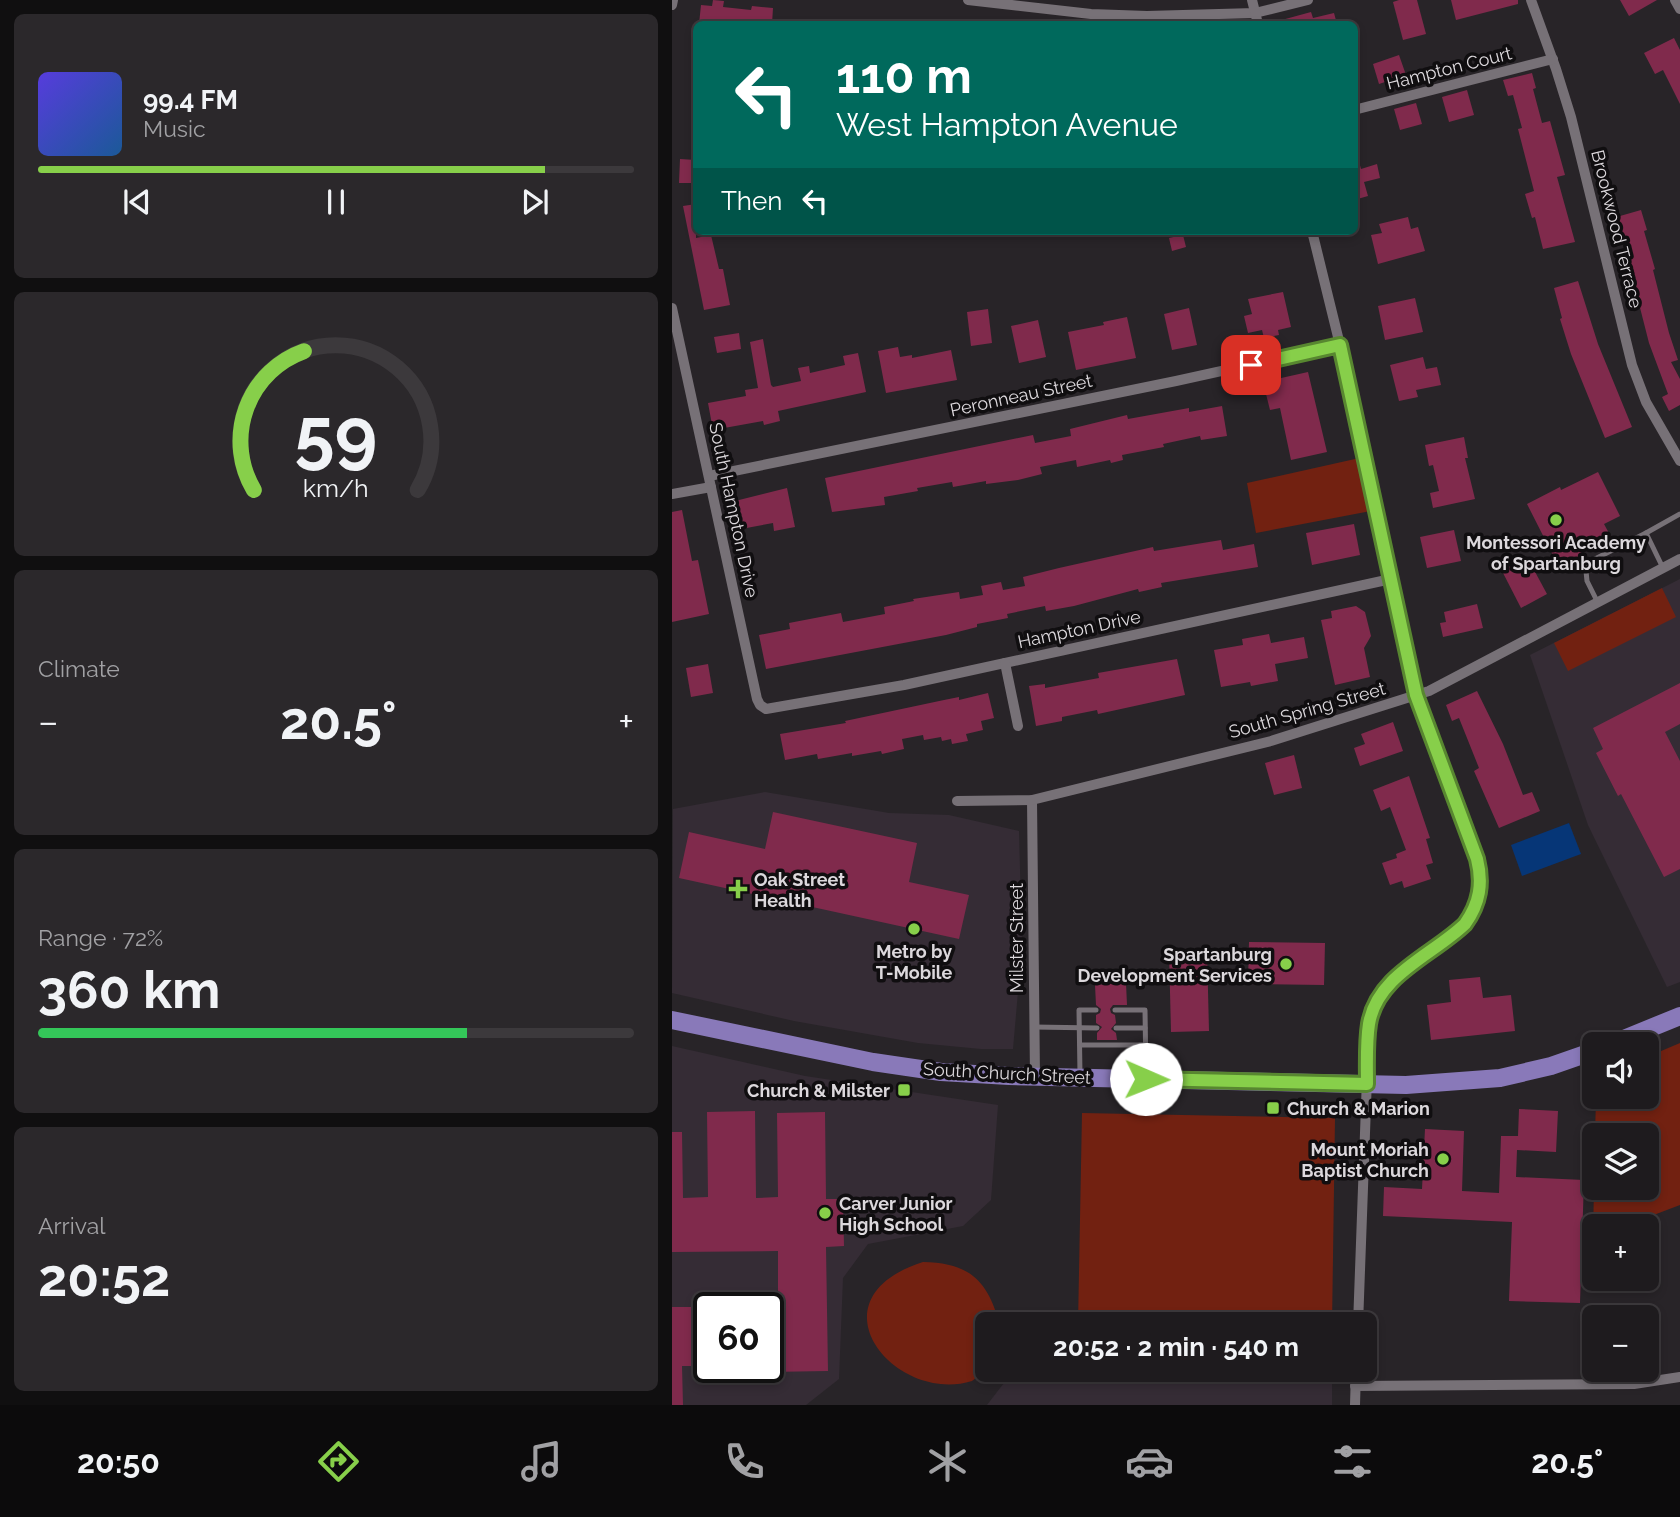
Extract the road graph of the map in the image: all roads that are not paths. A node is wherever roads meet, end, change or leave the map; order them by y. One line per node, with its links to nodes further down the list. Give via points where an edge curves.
1 (968, 0): 7 (street, via 1119,16)
2 (1252, 0): 7 (street)
3 (1308, 0): 7 (street)
4 (1531, 0): 9 (street, Brookwood Terrace)
5 (1675, 0): 6 (street)
6 (1680, 9)
7 (1255, 13): 8 (street)
8 (1257, 21)
9 (1553, 59): 10 (street, Hampton Court); 15 (street, Brookwood Terrace, via 1632,365 1646,402)
10 (1358, 109)
11 (1313, 235): 14 (street)
12 (673, 314): 13 (street, South Hampton Drive)
13 (674, 331): 16 (street, South Hampton Drive)
14 (1340, 345): 16 (street, Peronneau Street); 22 (street)
15 (1680, 461)
16 (710, 482): 17 (street, Peronneau Street); 26 (street, South Hampton Drive, via 757,699)
17 (672, 494)
18 (1680, 514): 19 (lane)
19 (1646, 533): 21 (lane); 23 (lane, via 1591,561 1587,581)
20 (1680, 559): 21 (street, South Spring Street)
21 (1663, 568): 23 (street, South Spring Street)
22 (1391, 579): 24 (street, Hampton Drive); 25 (street)
23 (1598, 602): 25 (street, South Spring Street)
24 (1005, 663): 26 (street, Hampton Drive); 27 (street)
25 (1416, 695): 28 (street, South Spring Street, via 1271,741); 46 (street, via 1477,859 1481,886 1465,924 1382,991 1369,1023)
26 (773, 710)
27 (1018, 726)
28 (1032, 800): 29 (street, South Spring Street); 34 (street, Milster Street)
29 (957, 801)
30 (1096, 1010): 35 (lane, via 1079,1010)
31 (1115, 1010): 38 (lane, via 1145,1010)
32 (1680, 1016): 39 (main road)
33 (672, 1020): 43 (main road, South Church Street, via 896,1066)
34 (1034, 1027): 35 (lane); 43 (street, Milster Street)
35 (1080, 1028): 36 (lane); 40 (lane)
36 (1097, 1028)
37 (1116, 1028): 38 (lane)
38 (1145, 1028): 41 (lane)
39 (1641, 1032)
40 (1080, 1045): 41 (lane); 44 (lane)
41 (1146, 1045): 45 (lane)
42 (1582, 1055): 46 (main road, South Church Street, via 1500,1078)
43 (1035, 1077): 44 (main road, South Church Street)
44 (1080, 1077): 45 (main road, South Church Street)
45 (1146, 1079): 46 (main road, South Church Street)
46 (1367, 1084): 47 (street)
47 (1358, 1312)
48 (1680, 1377): 50 (street, via 1634,1384)
49 (1356, 1382): 50 (street)
50 (1356, 1386): 51 (street)
51 (1355, 1405)

